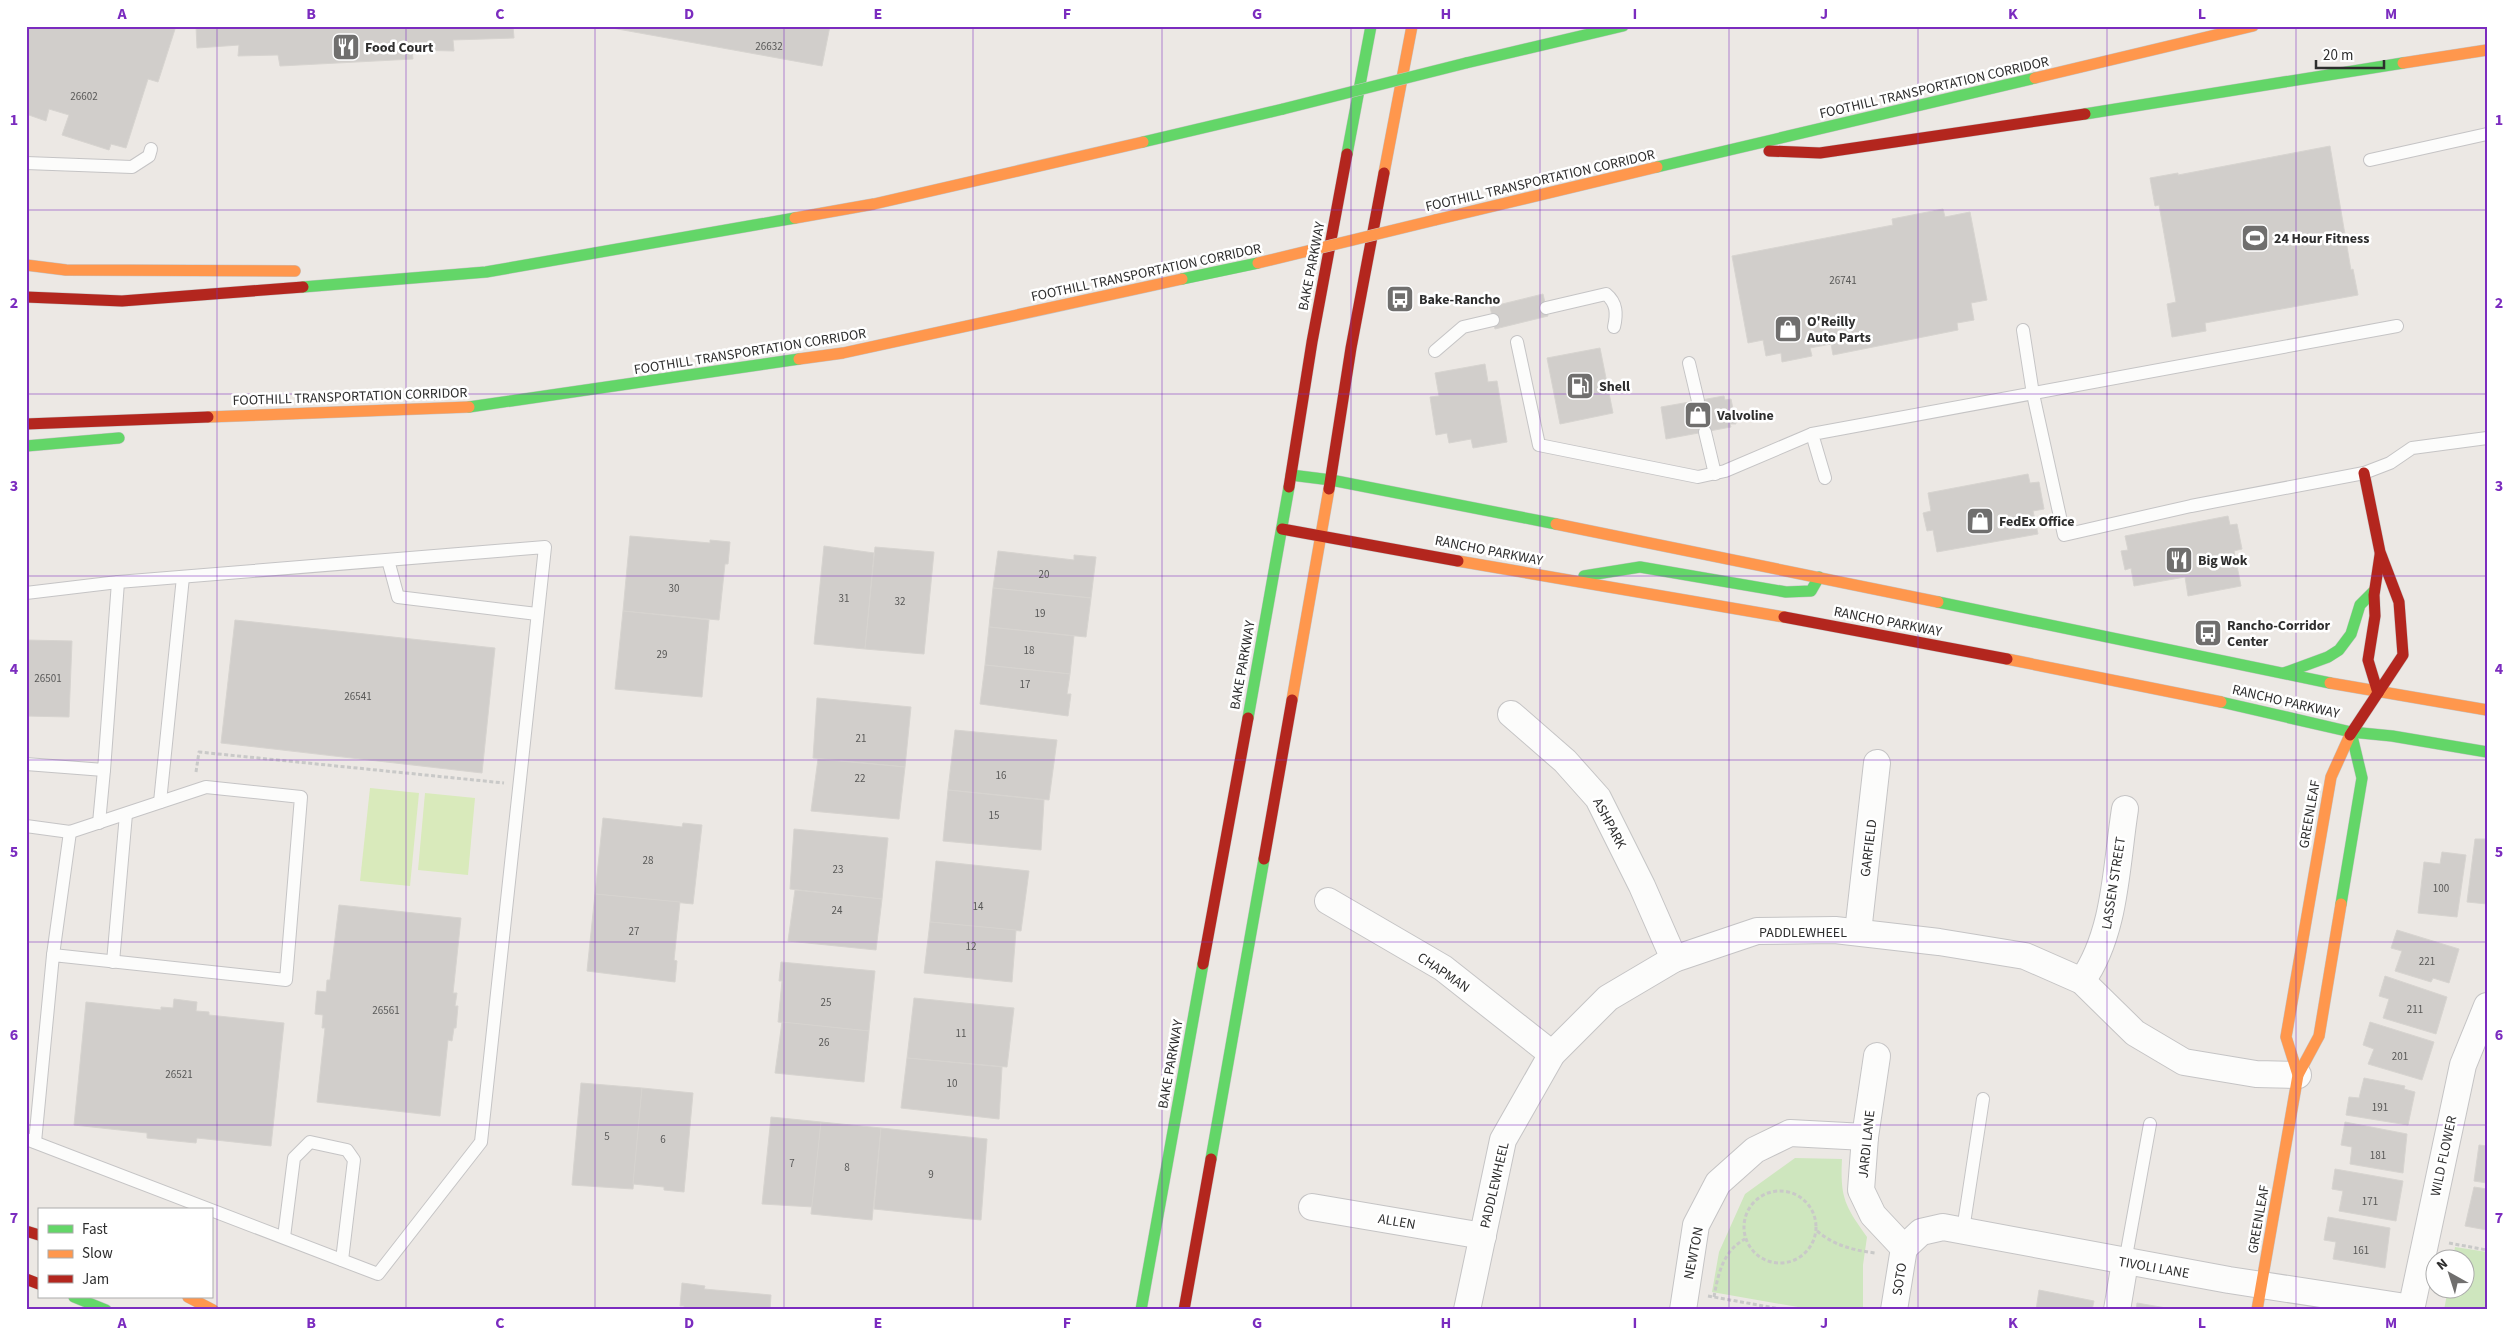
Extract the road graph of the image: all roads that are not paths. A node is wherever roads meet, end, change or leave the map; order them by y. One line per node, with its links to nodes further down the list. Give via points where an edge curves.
1 (1371, 26): 38 (main road, BAKE PARKWAY, via 1312,342)
2 (1412, 26): 40 (main road, via 1351,348)
3 (1584, 26): 7 (main road)
4 (1623, 26): 7 (main road)
5 (2253, 26): 10 (main road, FOOTHILL TRANSPORTATION CORRIDOR)
6 (2487, 50): 10 (main road, via 1820,153)
7 (1466, 63): 16 (main road, bridge, via 874,204)
8 (2487, 134): 11 (lane)
9 (151, 150): 12 (lane, via 149,156 132,167)
10 (1733, 150): 28 (main road, FOOTHILL TRANSPORTATION CORRIDOR, bridge, via 1258,263 843,352)
11 (2370, 160)
12 (26, 163)
13 (26, 265): 14 (main road, via 66,270)
14 (306, 271)
15 (346, 271): 16 (main road)
16 (486, 272): 17 (main road, via 122,301)
17 (26, 297)
18 (1546, 308): 21 (lane, via 1606,294 1615,307)
19 (1493, 320): 24 (lane, via 1463,327)
20 (2397, 326): 26 (lane)
21 (1614, 327)
22 (2023, 330): 26 (lane)
23 (1517, 342): 37 (lane, via 1539,445 1698,477)
24 (1435, 351)
25 (1689, 363): 27 (lane)
26 (2033, 394): 32 (lane); 36 (lane, via 2064,535 2191,506)
27 (1698, 401)
28 (482, 406): 29 (main road, FOOTHILL TRANSPORTATION CORRIDOR); 30 (main road)
29 (26, 424)
30 (234, 428)
31 (1705, 432): 37 (lane)
32 (1812, 434): 37 (lane); 39 (lane)
33 (135, 437): 35 (main road)
34 (2487, 438): 36 (lane, via 2412,448 2390,463)
35 (26, 446)
36 (2364, 473): 43 (main road)
37 (1715, 474)
38 (1291, 475): 40 (main road, RANCHO PARKWAY); 41 (main road, BAKE PARKWAY)
39 (1825, 478)
40 (1331, 480): 42 (main road); 46 (main road, RANCHO PARKWAY)
41 (1282, 529): 42 (main road, RANCHO PARKWAY); 101 (main road, BAKE PARKWAY)
42 (1321, 535): 47 (main road, RANCHO PARKWAY); 102 (main road)
43 (2380, 552): 49 (main road); 53 (main road, via 2400,602 2403,655)
44 (388, 560): 45 (lane); 51 (lane, via 398,597); 51 (lane, via 545,547)
45 (184, 577): 48 (lane); 61 (lane)
46 (1819, 577): 47 (main road, via 1812,591 1786,592 1640,567); 52 (main road, RANCHO PARKWAY)
47 (1563, 580): 56 (main road, RANCHO PARKWAY, via 1799,619 2140,684)
48 (118, 582): 50 (lane); 60 (lane)
49 (2375, 589): 52 (main road, via 2360,605 2351,634 2339,650); 53 (main road, via 2375,616 2368,660)
50 (26, 593)
51 (537, 614): 90 (lane, via 481,1142 378,1274)
52 (2284, 673): 53 (main road, RANCHO PARKWAY)
53 (2378, 693): 54 (main road, RANCHO PARKWAY); 56 (main road)
54 (2487, 710)
55 (1510, 714): 70 (street, ASHPARK, via 1565,761 1598,798)
56 (2351, 732): 57 (main road, RANCHO PARKWAY); 76 (main road, GREENLEAF, via 2331,777 2286,1036); 76 (main road, GREENLEAF, via 2362,778 2319,1036)
57 (2487, 752)
58 (26, 764): 60 (lane)
59 (1877, 764): 68 (street, GARFIELD)
60 (104, 770): 64 (lane)
61 (160, 802): 63 (lane); 71 (lane, via 206,787 301,797 286,980)
62 (2125, 809): 72 (street, LASSEN STREET, via 2106,934)
63 (126, 814): 64 (lane); 71 (lane)
64 (98, 823): 66 (lane)
65 (26, 826): 66 (lane)
66 (70, 832): 69 (lane)
67 (1328, 901): 74 (street, CHAPMAN, via 1443,968)
68 (1858, 932): 70 (street, PADDLEWHEEL, via 1757,931); 72 (street, PADDLEWHEEL, via 2025,956)
69 (53, 955): 71 (lane); 80 (lane)
70 (1674, 959): 74 (street, PADDLEWHEEL, via 1608,998)
71 (113, 962)
72 (2082, 981): 76 (street, PADDLEWHEEL, via 2135,1033 2184,1062 2256,1074)
73 (2487, 1006): 98 (street, WILD FLOWER, via 2463,1065)
74 (1552, 1054): 87 (street, PADDLEWHEEL, via 1503,1140)
75 (1877, 1056): 79 (street, JARDI LANE)
76 (2298, 1075): 96 (main road, GREENLEAF)
77 (1984, 1099): 84 (lane)
78 (2150, 1124): 91 (lane)
79 (1865, 1137): 89 (street, JARDI LANE, via 1861,1190 1873,1215); 97 (street, NEWTON, via 1790,1133 1755,1150 1718,1183 1696,1225)
80 (31, 1140): 82 (lane)
81 (1312, 1207): 87 (street, ALLEN)
82 (207, 1208)
83 (212, 1210): 88 (lane)
84 (1963, 1230): 89 (street, TIVOLI LANE, via 1943,1227 1921,1232); 91 (street, TIVOLI LANE)
85 (26, 1231): 86 (main road)
86 (38, 1235)
87 (1483, 1236): 103 (street, PADDLEWHEEL)
88 (284, 1238): 90 (lane); 90 (lane, via 294,1158 310,1142 347,1150 354,1160)
89 (1903, 1252): 104 (street, SOTO)
90 (342, 1260)
91 (2125, 1262): 96 (street, TIVOLI LANE); 105 (street)
92 (26, 1279): 93 (main road)
93 (38, 1284)
94 (76, 1298): 99 (main road)
95 (190, 1298): 100 (main road)
96 (2259, 1298): 98 (street, TIVOLI LANE)
97 (1684, 1301)
98 (2411, 1309)
99 (106, 1310)
100 (213, 1310)
101 (1141, 1310)
102 (1184, 1310)
103 (1467, 1310)
104 (1894, 1310)
105 (2117, 1310)

